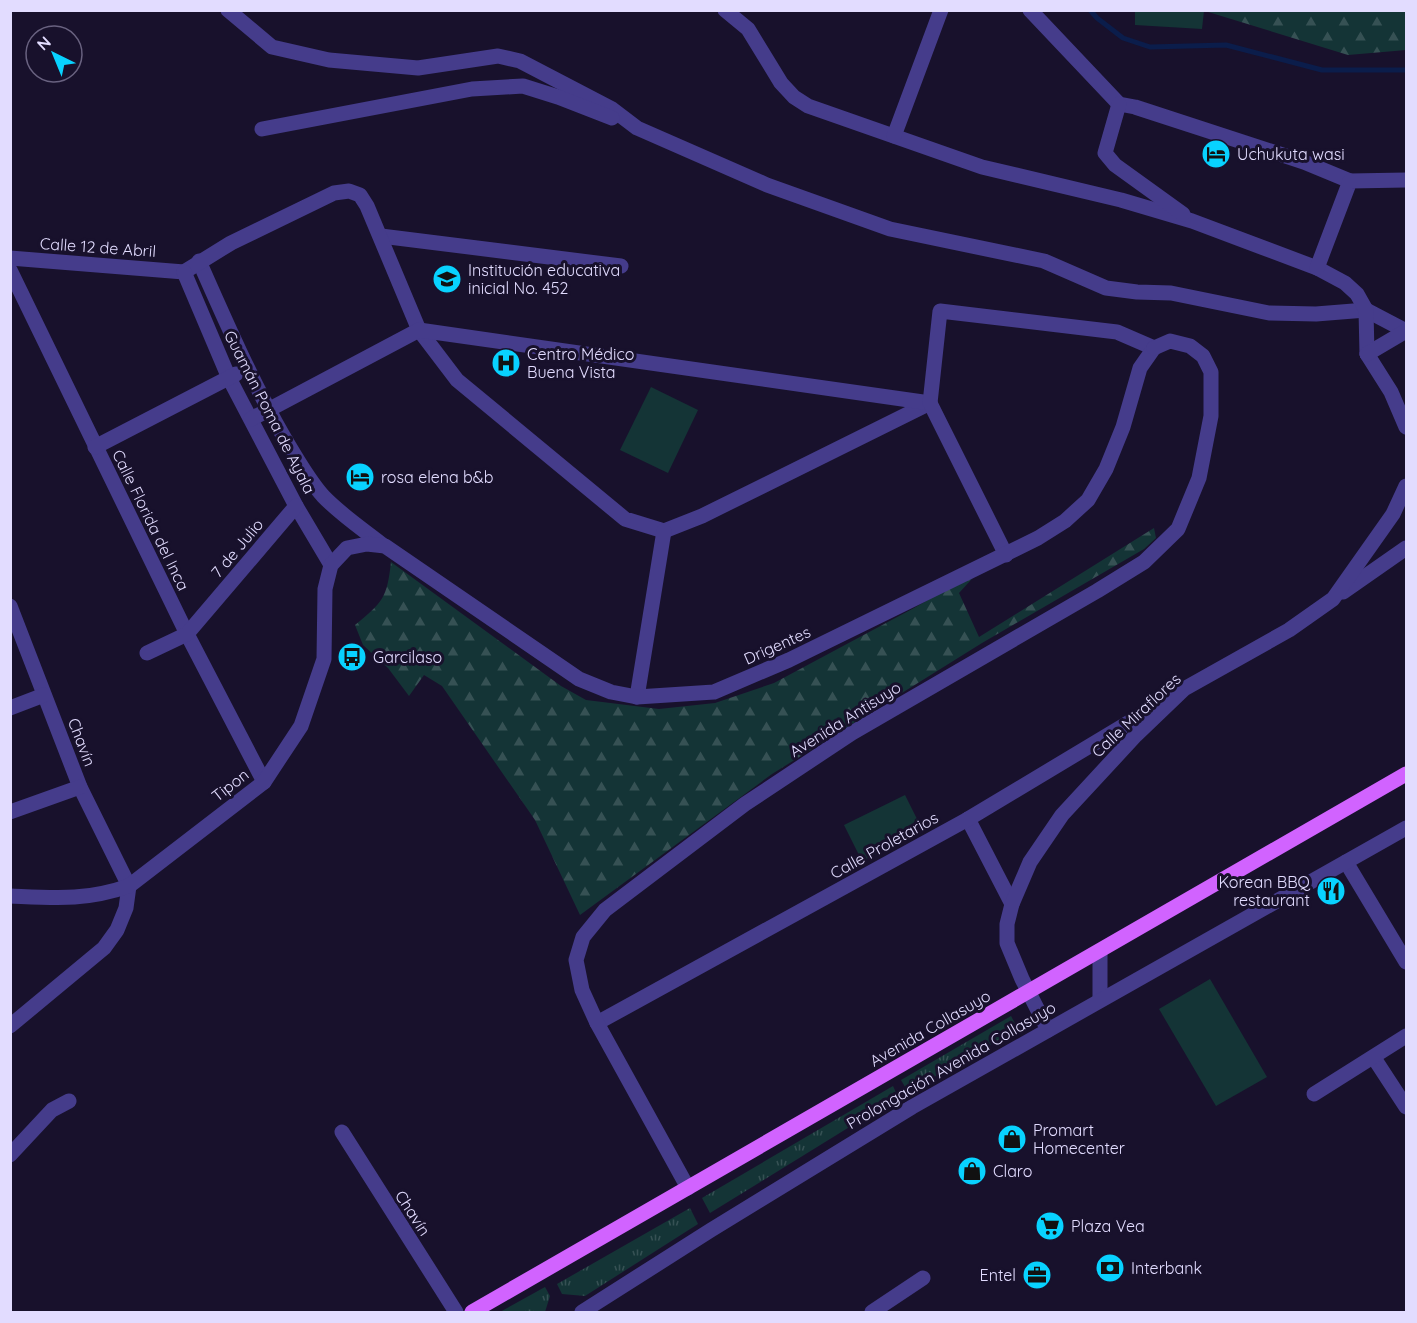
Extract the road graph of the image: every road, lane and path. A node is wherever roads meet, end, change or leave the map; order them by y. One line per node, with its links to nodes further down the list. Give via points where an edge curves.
1 (228, 10): 6 (street, via 272,47 329,60 418,68 498,56 520,61 612,109)
2 (724, 10): 8 (street, via 748,29 794,97 808,106)
3 (941, 10): 8 (street)
4 (1030, 10): 5 (street)
5 (1119, 104): 10 (street, via 1304,162); 11 (street, via 1105,153 1115,165)
6 (637, 128): 7 (street, via 523,86 472,89); 19 (street, via 767,185 879,225 1044,261 1106,288 1171,293 1269,313 1316,315)
7 (262, 129)
8 (894, 136): 11 (street, via 982,167)
9 (1407, 180): 10 (street)
10 (1350, 182): 16 (street)
11 (1192, 221): 16 (street)
12 (381, 236): 14 (street, via 360,195 349,190 334,193); 15 (street); 20 (street)
13 (10, 258): 18 (street, Calle 12 de Abril)
14 (199, 261): 18 (street); 24 (street, Drigentes)
15 (621, 266)
16 (1317, 268): 19 (street, via 1358,294)
17 (10, 270): 30 (street, Calle Florida del Inca)
18 (184, 272): 25 (street, Guamán Poma de Ayala)
19 (1366, 310): 21 (street); 23 (street)
20 (419, 330): 26 (street); 27 (street); 33 (street, via 457,380 625,519)
21 (1406, 331): 23 (street)
22 (1154, 348): 26 (street, via 1117,332 940,311); 36 (street, Drigentes, via 1140,368 1123,428 1088,500 1065,521); 60 (street, Avenida Antisuyo, via 1170,341 1190,346 1203,356 1211,372 1210,416 1199,478 1178,529 1144,562 823,752 745,804 605,910 583,937 576,960 582,990)
23 (1367, 354): 29 (street)
24 (247, 368): 25 (street); 27 (street, Drigentes)
25 (229, 378): 28 (street, Guamán Poma de Ayala); 30 (street)
26 (930, 403): 33 (street); 36 (street)
27 (269, 411): 28 (street); 34 (street, Drigentes, via 324,497)
28 (251, 419): 32 (street, Guamán Poma de Ayala)
29 (1407, 427)
30 (95, 447): 40 (street, Calle Florida del Inca)
31 (1407, 486): 38 (street, Calle Miraflores, via 1393,514)
32 (296, 506): 37 (street, Guamán Poma de Ayala); 40 (street, 7 de Julio)
33 (664, 531): 44 (street)
34 (385, 546): 37 (street, via 347,548); 44 (street, Drigentes, via 579,679 610,692)
35 (1407, 548): 38 (street)
36 (1006, 555): 44 (street, Drigentes, via 714,692)
37 (331, 565): 47 (street, Tipon, via 325,589 324,659 301,726)
38 (1333, 599): 42 (street, Calle Miraflores, via 1289,630)
39 (10, 606): 43 (street, Chavín)
40 (187, 634): 41 (street, 7 de Julio); 47 (street, Calle Florida del Inca)
41 (147, 653)
42 (1184, 689): 50 (street, Calle Proletarios); 55 (street, Calle Miraflores, via 1062,815 1030,862)
43 (44, 695): 45 (street); 48 (street, Chavín)
44 (637, 697)
45 (10, 708)
46 (1407, 774): 56 (main road, Avenida Collasuyo)
47 (264, 782): 53 (street, Tipon)
48 (80, 787): 49 (street); 53 (street, Chavín)
49 (10, 812)
50 (968, 819): 55 (street); 60 (street, Calle Proletarios)
51 (1407, 828): 52 (street, Prolongación Avenida Collasuyo)
52 (1346, 862): 57 (street); 59 (street, Prolongación Avenida Collasuyo)
53 (129, 886): 54 (street, Tipon, via 70,899); 61 (street, via 126,908 104,948)
54 (10, 896)
55 (1012, 904): 58 (street, Calle Miraflores, via 1007,944)
56 (1100, 951): 58 (main road, Avenida Collasuyo); 59 (street)
57 (1407, 962)
58 (1028, 992): 62 (street, Calle Miraflores); 70 (main road, Avenida Collasuyo)
59 (1100, 1000): 62 (street, Prolongación Avenida Collasuyo)
60 (597, 1023): 70 (street, Avenida Antisuyo)
61 (10, 1026)
62 (1048, 1030): 74 (street, Prolongación Avenida Collasuyo, via 856,1140)
63 (1407, 1036): 64 (street)
64 (1374, 1058): 65 (street); 67 (street)
65 (1314, 1095)
66 (69, 1101): 69 (street, via 52,1110)
67 (1407, 1107)
68 (342, 1132): 72 (street, Chavín)
69 (10, 1155)
70 (688, 1188): 73 (main road, Avenida Collasuyo)
71 (923, 1278): 75 (street)
72 (456, 1312)
73 (472, 1312)
74 (582, 1312)
75 (872, 1312)

